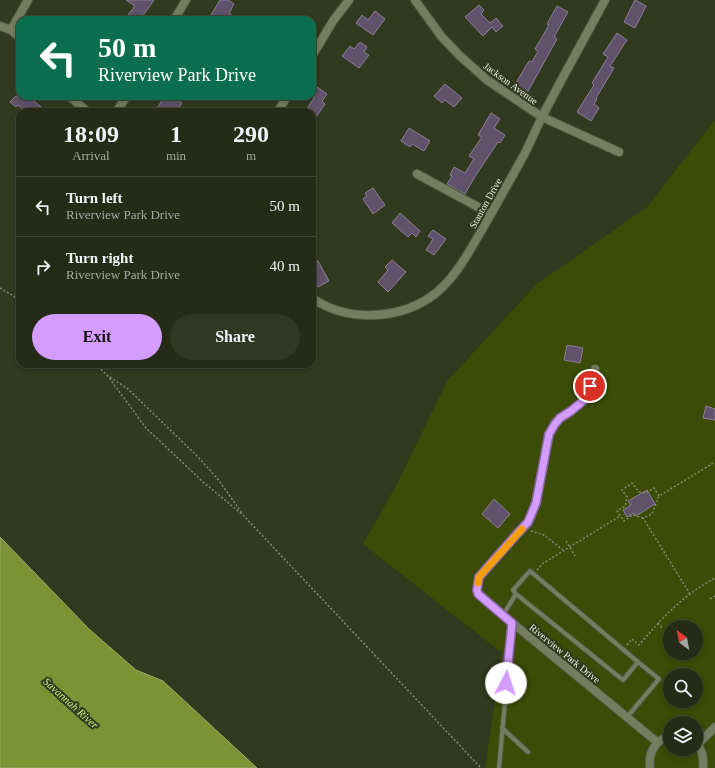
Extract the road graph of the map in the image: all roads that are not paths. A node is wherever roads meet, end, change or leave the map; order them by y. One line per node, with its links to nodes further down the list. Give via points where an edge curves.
1 (28, 0): 6 (street)
2 (186, 0): 7 (street)
3 (349, 0): 12 (street)
4 (415, 0): 15 (street, Jackson Avenue, via 441,36 471,66 487,80)
5 (605, 0): 15 (street, Stanton Drive)
6 (19, 16)
7 (176, 16)
8 (16, 21): 10 (street)
9 (0, 26): 10 (street)
10 (11, 30): 11 (street)
11 (16, 34)
12 (316, 49)
13 (74, 100): 14 (street)
14 (83, 108)
15 (542, 117): 16 (street, Jackson Avenue); 18 (street, Stanton Drive)
16 (620, 152)
17 (417, 174): 18 (street)
18 (491, 214): 19 (street, Stanton Drive, via 452,278 436,293 416,305 367,316 331,309)
19 (316, 300)
20 (595, 370): 22 (street, Riverview Park Drive, via 589,396 560,418 549,434 536,503 528,522 479,577 478,594)
21 (516, 594): 22 (lane); 24 (lane, via 623,680); 24 (lane, via 513,590 530,571)
22 (503, 615): 23 (street, Riverview Park Drive)
23 (512, 623): 25 (street, Riverview Park Drive); 27 (lane)
24 (638, 662): 25 (lane, via 659,679)
25 (627, 717): 30 (street, Riverview Park Drive)
26 (715, 727): 29 (street)
27 (502, 728): 31 (lane); 33 (lane)
28 (663, 738): 30 (street)
29 (703, 738)
30 (657, 742): 34 (street, via 652,750)
31 (528, 752)
32 (703, 756): 35 (street)
33 (499, 768)
34 (650, 768)
35 (703, 768)

